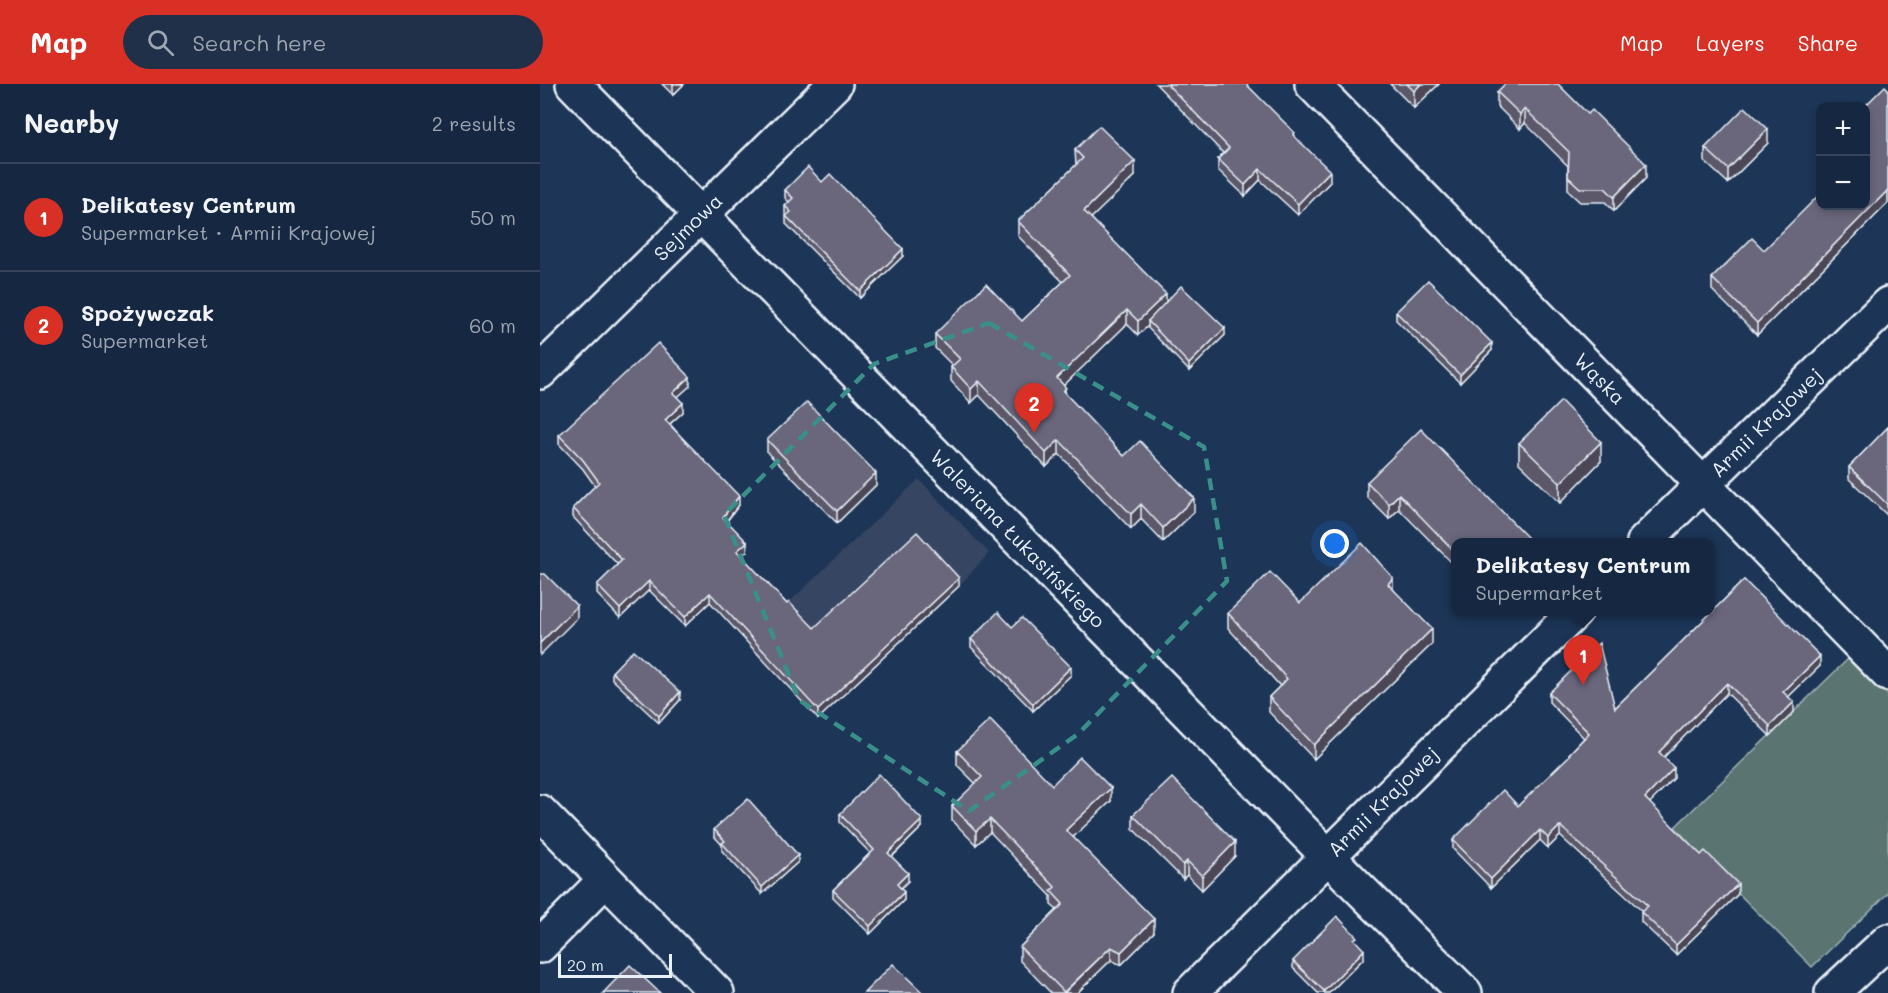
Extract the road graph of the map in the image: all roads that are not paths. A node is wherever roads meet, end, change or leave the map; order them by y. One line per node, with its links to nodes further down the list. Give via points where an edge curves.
1 (573, 84): 4 (street, Waleriana Łukasińskiego)
2 (835, 84): 4 (street, Sejmowa)
3 (1312, 84): 7 (street, Wąska)
4 (700, 215): 6 (street, Sejmowa); 12 (street, Waleriana Łukasińskiego)
5 (1888, 304): 7 (street, Armii Krajowej)
6 (540, 372)
7 (1704, 484): 8 (street, Armii Krajowej); 10 (street, Wąska)
8 (1649, 538)
9 (1571, 616): 12 (street, Armii Krajowej)
10 (1888, 674)
11 (540, 812): 13 (street)
12 (1328, 856): 17 (street, Armii Krajowej); 18 (street, Waleriana Łukasińskiego)
13 (605, 880): 15 (street); 16 (street)
14 (1888, 940): 19 (street)
15 (540, 946)
16 (717, 993)
17 (1190, 993)
18 (1465, 993)
19 (1832, 993)

